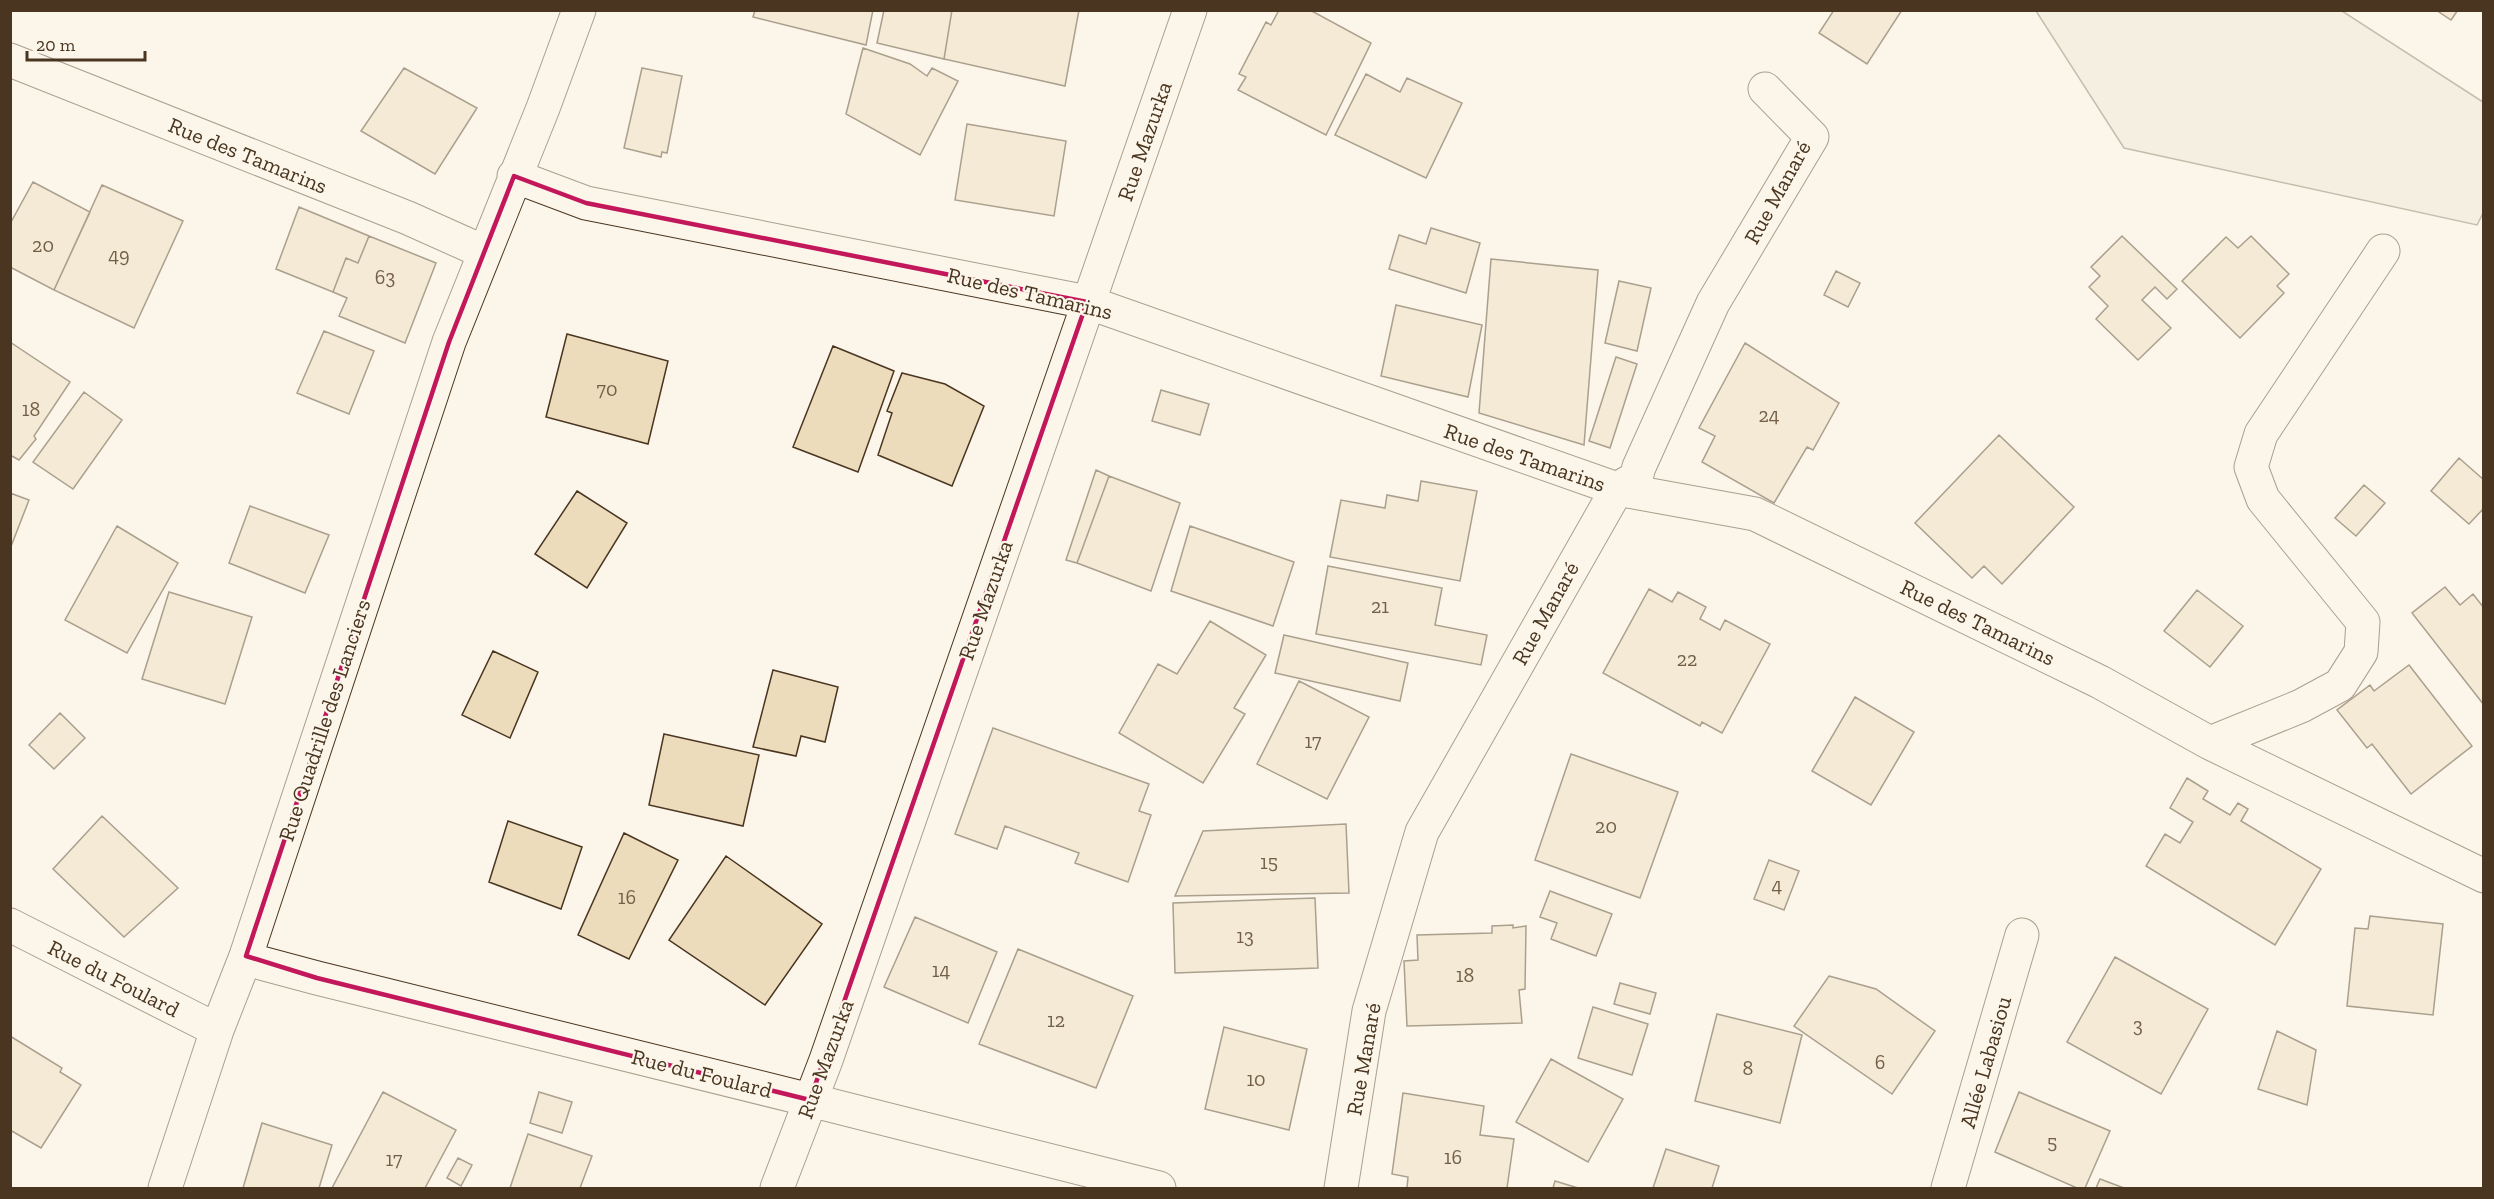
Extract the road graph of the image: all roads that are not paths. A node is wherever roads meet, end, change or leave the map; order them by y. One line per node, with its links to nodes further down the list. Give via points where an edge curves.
1 (579, 10): 5 (street)
2 (1190, 10): 8 (street, Rue Mazurka)
3 (10, 60): 7 (street, Rue des Tamarins)
4 (1765, 89): 9 (street, Rue Manaré, via 1812,137 1713,303 1636,478)
5 (514, 176): 7 (street, Rue Quadrille des Lanciers); 8 (street, Rue des Tamarins, via 586,202)
6 (2383, 251): 10 (street, via 2261,434 2252,467 2263,499 2363,621 2361,652 2340,685 2301,706)
7 (484, 252): 14 (street, Rue Quadrille des Lanciers, via 449,342)
8 (1087, 302): 9 (street, Rue des Tamarins); 16 (street, Rue Mazurka)
9 (1617, 489): 10 (street, Rue des Tamarins, via 1755,514 2100,682); 20 (street, Rue Manaré, via 1422,832 1369,1011)
10 (2211, 743): 11 (street, Rue des Tamarins)
11 (2484, 876)
12 (10, 925): 15 (street, Rue du Foulard)
13 (2022, 935): 21 (street, Allée Labasiou)
14 (246, 956): 15 (street, Rue Quadrille des Lanciers); 16 (street, Rue du Foulard, via 316,978)
15 (217, 1030): 17 (street, Rue Quadrille des Lanciers)
16 (810, 1100): 18 (street, Rue Mazurka); 19 (street, Rue du Foulard)
17 (165, 1188)
18 (777, 1188)
19 (1159, 1188)
20 (1341, 1188)
21 (1948, 1188)

